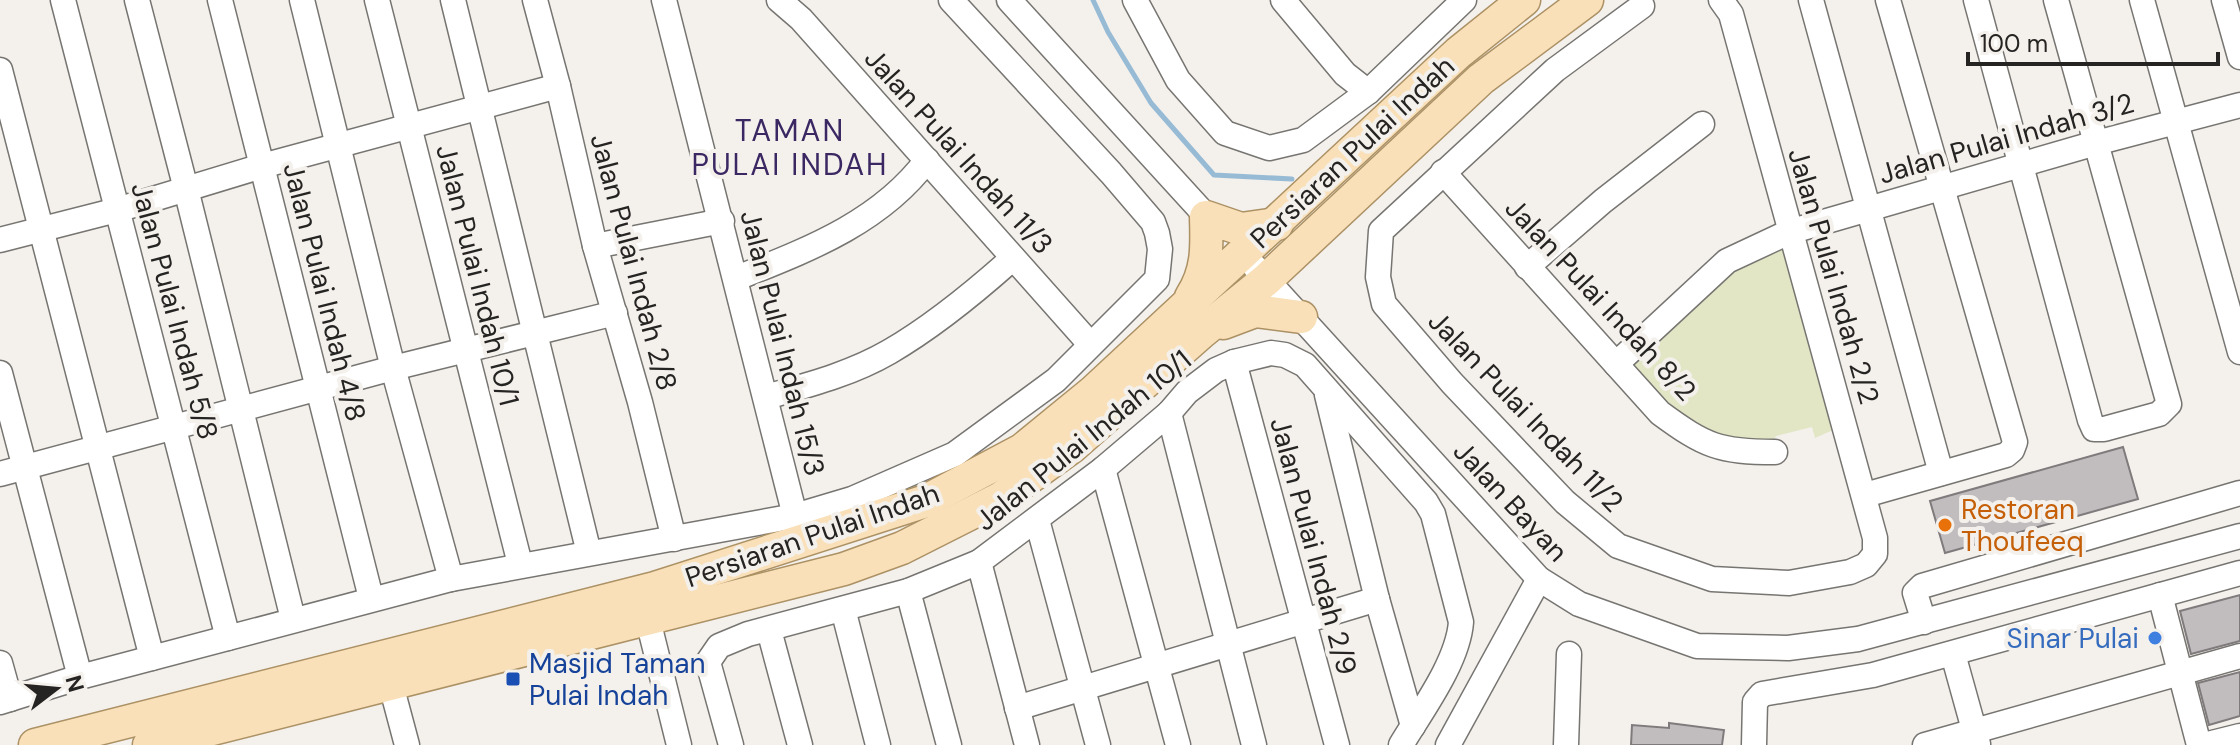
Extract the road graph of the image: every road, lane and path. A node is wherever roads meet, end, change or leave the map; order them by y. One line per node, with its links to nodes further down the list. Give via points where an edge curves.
1 (63, 0): 43 (street, Jalan Pulai Indah 5/8)
2 (137, 0): 41 (street)
3 (220, 0): 38 (street, Jalan Pulai Indah 4/8)
4 (302, 0): 35 (street)
5 (377, 0): 33 (street, Jalan Pulai Indah 10/1)
6 (453, 0): 30 (street)
7 (535, 0): 27 (street, Jalan Pulai Indah 2/8)
8 (664, 0): 45 (street, Jalan Pulai Indah 15/3)
9 (779, 0): 36 (street, Jalan Pulai Indah 11/3)
10 (951, 0): 61 (street, via 1153,222 1160,249 1157,279)
11 (1009, 0): 44 (street, Jalan Bayan)
12 (1135, 0): 28 (street, via 1178,80 1225,133 1269,148 1303,140)
13 (1283, 0): 28 (street, via 1345,74)
14 (1524, 0): 46 (main road, Persiaran Pulai Indah, via 1458,53)
15 (1811, 0): 42 (street)
16 (1888, 0): 40 (street)
17 (1976, 0): 37 (street)
18 (2056, 0): 34 (street)
19 (2142, 0): 31 (street)
20 (2224, 0): 25 (street)
21 (1582, 2): 51 (main road, Persiaran Pulai Indah, via 1481,79)
22 (1454, 3): 28 (street)
23 (1728, 5): 48 (street, Jalan Pulai Indah 2/2)
24 (1642, 6): 39 (street, Jalan Pulai Indah 11/2, via 1555,70)
25 (2240, 57)
26 (0, 70): 47 (street)
27 (558, 86): 30 (street); 50 (street, Jalan Pulai Indah 2/8)
28 (1368, 92)
29 (2240, 105): 31 (street, Jalan Pulai Indah 3/2)
30 (480, 108): 33 (street); 60 (street)
31 (2176, 123): 34 (street, Jalan Pulai Indah 3/2); 63 (street)
32 (1702, 124): 54 (street)
33 (409, 127): 35 (street); 62 (street, Jalan Pulai Indah 10/1)
34 (2096, 143): 37 (street, Jalan Pulai Indah 3/2); 37 (street, via 2169,404 2159,414 2094,429)
35 (338, 145): 38 (street); 66 (street)
36 (927, 160): 53 (street, Jalan Pulai Indah 11/3); 55 (street, via 874,212 820,245)
37 (2022, 164): 40 (street, Jalan Pulai Indah 3/2)
38 (262, 166): 41 (street); 68 (street, Jalan Pulai Indah 4/8)
39 (1443, 172): 54 (street, Jalan Pulai Indah 8/2); 87 (street, Jalan Pulai Indah 11/2, via 1381,231 1378,277 1384,304 1565,502 1618,546 1712,579 1789,583 1850,572)
40 (1941, 187): 42 (street, Jalan Pulai Indah 3/2); 78 (street, via 2015,442 2006,455)
41 (186, 189): 43 (street); 71 (street)
42 (1867, 208): 48 (street, Jalan Pulai Indah 3/2); 78 (street)
43 (117, 210): 47 (street); 73 (street, Jalan Pulai Indah 5/8)
44 (1206, 217): 46 (main road, via 1241,229); 52 (street, Jalan Bayan); 59 (main road, via 1207,265)
45 (722, 221): 50 (street); 55 (street, Jalan Pulai Indah 15/3)
46 (1277, 224): 52 (main road, Persiaran Pulai Indah)
47 (41, 229): 49 (street); 74 (street)
48 (1789, 232): 65 (street, Jalan Pulai Indah 3/2, via 1727,261); 81 (street, Jalan Pulai Indah 2/2)
49 (0, 240)
50 (595, 246): 57 (street, Jalan Pulai Indah 2/8)
51 (1299, 248): 56 (main road, Persiaran Pulai Indah); 58 (main road, via 1292,284)
52 (1244, 254): 56 (street, Jalan Bayan); 59 (main road, Persiaran Pulai Indah)
53 (1013, 258): 61 (street, Jalan Pulai Indah 11/3); 70 (street, via 965,301 889,352 824,381)
54 (1527, 267): 65 (street, Jalan Pulai Indah 8/2)
55 (737, 278): 70 (street, Jalan Pulai Indah 15/3)
56 (1266, 280): 58 (street, Jalan Bayan); 59 (main road, Persiaran Pulai Indah)
57 (615, 313): 60 (street); 85 (street, Jalan Pulai Indah 2/8)
58 (1301, 317): 59 (main road, via 1255,311); 93 (street, Jalan Bayan)
59 (1191, 323): 98 (main road, Persiaran Pulai Indah, via 1022,450 926,501)
60 (536, 332): 62 (street); 86 (street)
61 (1090, 344): 82 (street, via 1056,380 955,454 852,499)
62 (466, 350): 66 (street); 90 (street, Jalan Pulai Indah 10/1)
63 (2240, 352)
64 (1234, 362): 69 (street, Jalan Pulai Indah 10/1, via 1285,355 1305,365); 72 (street, Jalan Pulai Indah 10/1, via 1187,392); 101 (street, Jalan Pulai Indah 2/9)
65 (1616, 364): 75 (street, Jalan Pulai Indah 8/2, via 1660,413 1696,439 1734,452)
66 (393, 368): 68 (street); 92 (street)
67 (0, 373): 76 (street)
68 (319, 389): 71 (street); 96 (street, Jalan Pulai Indah 4/8)
69 (1326, 389): 97 (street); 118 (street, via 1433,514 1461,622 1454,652)
70 (766, 397): 82 (street, Jalan Pulai Indah 15/3)
71 (240, 408): 73 (street); 100 (street)
72 (1169, 413): 77 (street, Jalan Pulai Indah 10/1); 105 (street)
73 (175, 427): 74 (street); 104 (street, Jalan Pulai Indah 5/8)
74 (98, 446): 76 (street); 109 (street)
75 (1775, 452)
76 (25, 467): 79 (street); 113 (street)
77 (1103, 469): 83 (street, Jalan Pulai Indah 10/1); 111 (street)
78 (1941, 473): 81 (street)
79 (0, 474)
80 (2240, 493): 102 (street, via 1922,586 1915,593)
81 (1865, 495): 87 (street, Jalan Pulai Indah 2/2)
82 (795, 516): 85 (street)
83 (1037, 520): 89 (street, Jalan Pulai Indah 10/1); 115 (street)
84 (2240, 536): 88 (street, Jalan Bayan)
85 (674, 539): 86 (street)
86 (589, 553): 90 (street)
87 (1875, 554)
88 (2161, 559): 95 (street); 102 (street, Jalan Bayan)
89 (979, 562): 94 (street, Jalan Pulai Indah 10/1); 117 (street, Jalan Pulai Indah 10/1)
90 (520, 564): 92 (street)
91 (2240, 573): 95 (street)
92 (451, 579): 96 (street)
93 (1539, 579): 102 (street, Jalan Bayan, via 1579,604 1697,646 1788,648 1858,639); 134 (street)
94 (908, 591): 99 (street, Jalan Pulai Indah 10/1); 128 (street)
95 (2165, 594): 107 (street); 112 (street)
96 (371, 598): 100 (street)
97 (1377, 599): 101 (street); 118 (street)
98 (644, 604): 114 (main road, Persiaran Pulai Indah); 121 (main road, Persiaran Pulai Indah); 124 (street)
99 (843, 609): 103 (street, Jalan Pulai Indah 10/1); 127 (street)
100 (293, 619): 104 (street)
101 (1303, 621): 105 (street); 133 (street, Jalan Pulai Indah 2/9)
102 (1924, 622)
103 (769, 630): 125 (street, Jalan Pulai Indah 10/1, via 719,646 708,662); 126 (street)
104 (228, 638): 109 (street)
105 (1227, 643): 111 (street); 132 (street)
106 (1569, 654): 135 (street)
107 (1953, 654): 120 (street); 136 (street, via 1873,675 1762,694 1755,702)
108 (2240, 656): 112 (street)
109 (152, 658): 113 (street)
110 (0, 663): 116 (street)
111 (1156, 665): 115 (street); 131 (street)
112 (2180, 673): 120 (street); 138 (street)
113 (80, 677): 116 (street)
114 (391, 685): 122 (main road, Persiaran Pulai Indah); 123 (street)
115 (1082, 687): 117 (street); 130 (street)
116 (5, 701)
117 (1017, 708): 129 (street, Jalan Pulai Indah 10/1)
118 (1407, 735)
119 (2240, 736): 138 (street)
120 (1976, 738): 137 (street)
121 (35, 745)
122 (149, 745)
123 (407, 745)
124 (679, 745)
125 (731, 745)
126 (800, 745)
127 (878, 745)
128 (949, 745)
129 (1027, 745)
130 (1098, 745)
131 (1178, 745)
132 (1254, 745)
133 (1337, 745)
134 (1448, 745)
135 (1566, 745)
136 (1754, 745)
137 (1925, 745)
138 (2206, 745)

